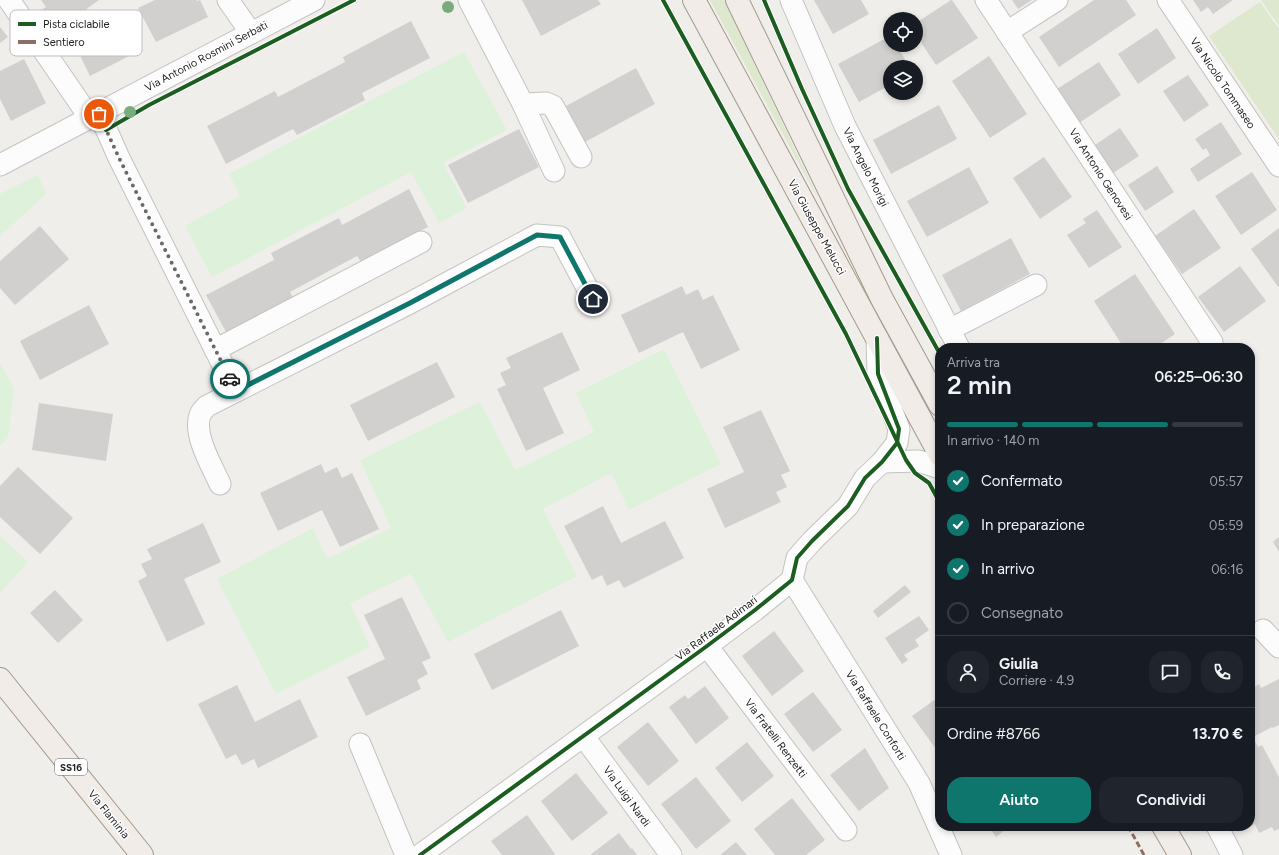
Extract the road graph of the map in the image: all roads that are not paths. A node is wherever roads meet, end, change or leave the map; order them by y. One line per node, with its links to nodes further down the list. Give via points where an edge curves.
1 (9, 0): 11 (street)
2 (228, 0): 13 (street)
3 (314, 0): 13 (street, Via Antonio Rosmini Serbati)
4 (469, 0): 15 (street)
5 (694, 0): 25 (main road, Via Giuseppe Melucci)
6 (737, 0): 30 (main road, via 882,299)
7 (791, 0): 24 (street, Via Angelo Morigi, via 845,126)
8 (986, 0): 12 (street, Via Antonio Genovesi)
9 (1057, 0): 12 (street)
10 (1168, 0): 19 (street, Via Nicolò Tommaseo)
11 (16, 10)
12 (1007, 32): 27 (street, Via Antonio Genovesi)
13 (251, 33): 16 (street, Via Antonio Rosmini Serbati)
14 (50, 56): 16 (street)
15 (523, 104): 17 (street, via 546,103 553,106); 20 (street)
16 (94, 116): 18 (street, Via Antonio Rosmini Serbati); 28 (street, via 119,158)
17 (581, 157)
18 (0, 166)
19 (1279, 166)
20 (554, 171)
21 (421, 242): 28 (street)
22 (1036, 285): 24 (street)
23 (593, 299): 29 (street, via 560,237 537,235)
24 (949, 330): 26 (street, Via Angelo Morigi)
25 (876, 338): 31 (main road, Via Giuseppe Melucci); 32 (street, via 878,374 900,429 897,443)
26 (956, 343)
27 (1212, 343)
28 (215, 350): 29 (street)
29 (236, 391): 34 (street, via 207,406 200,414 198,425 199,437)
30 (935, 395)
31 (935, 446)
32 (882, 462): 33 (street, via 919,460); 35 (street, via 865,478 848,506 797,558)
33 (935, 466)
34 (220, 484)
35 (792, 580): 37 (street, Via Raffaele Adimari); 42 (street, Via Raffaele Conforti, via 919,783)
36 (1263, 630): 38 (street)
37 (707, 646): 40 (street, Via Raffaele Adimari); 43 (street, Via Fratelli Renzetti)
38 (1279, 647)
39 (0, 679): 47 (main road, Via Flaminia / SS16)
40 (584, 737): 49 (street, Via Raffaele Adimari); 50 (street, Via Luigi Nardi)
41 (360, 744): 48 (street)
42 (935, 819)
43 (846, 830)
44 (940, 831): 51 (street, Via Raffaele Conforti)
45 (1166, 831): 52 (main road)
46 (1220, 831): 53 (street)
47 (142, 855)
48 (406, 855)
49 (420, 855)
50 (671, 855)
51 (951, 855)
52 (1180, 855)
53 (1232, 855)

